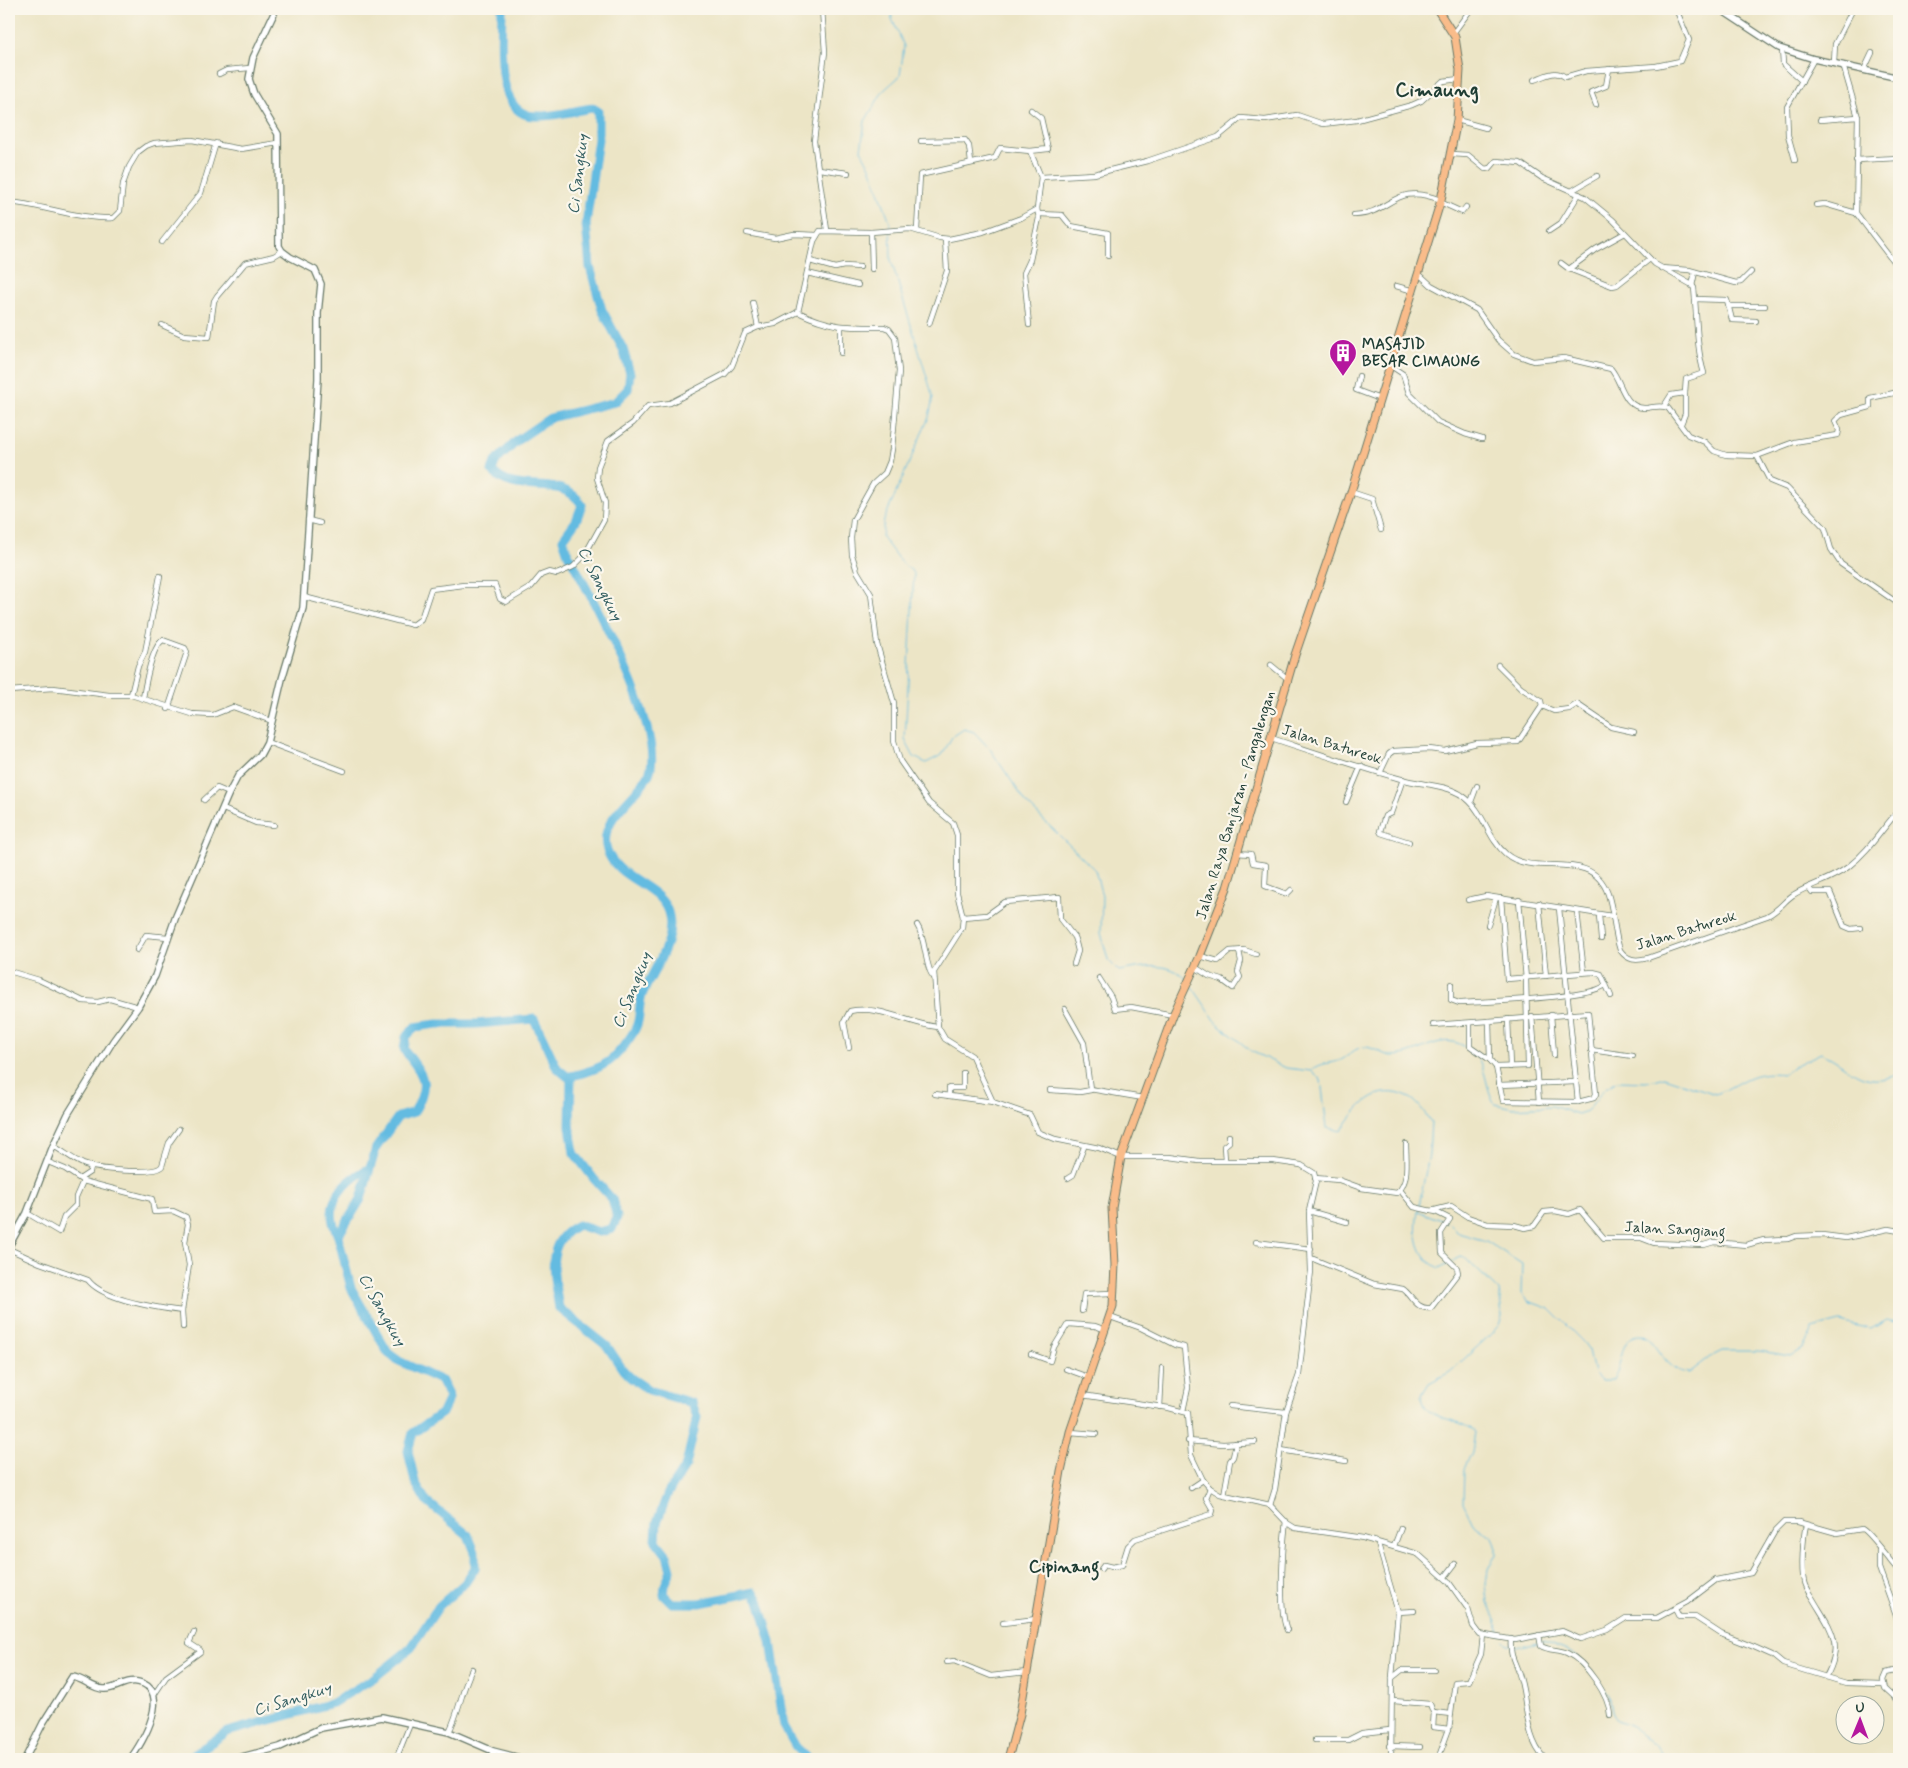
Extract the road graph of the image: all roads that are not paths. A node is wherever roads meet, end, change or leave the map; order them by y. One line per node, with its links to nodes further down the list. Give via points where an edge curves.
1 (276, 9): 15 (street)
2 (822, 9): 38 (street, via 825,52 814,141)
3 (1437, 9): 9 (main road, Jalan Raya Banjaran - Pangalengan)
4 (1471, 9): 5 (street); 9 (street)
5 (1525, 9)
6 (1676, 9): 16 (street, via 1689,40 1680,61)
7 (1720, 9): 10 (street, via 1757,36)
8 (1853, 9): 13 (street, via 1837,39)
9 (1454, 32): 20 (main road, Jalan Raya Banjaran - Pangalengan)
10 (1782, 49): 12 (street); 22 (street, via 1784,64)
11 (1872, 53): 17 (street)
12 (1814, 59): 13 (street); 22 (street)
13 (1834, 63): 14 (street)
14 (1843, 65): 17 (street); 25 (street)
15 (250, 68): 18 (street); 31 (street, via 251,90 276,128)
16 (1608, 69): 21 (street, via 1564,77 1553,73); 23 (street, via 1606,86 1591,92)
17 (1864, 70): 19 (street)
18 (219, 74)
19 (1899, 78)
20 (1459, 79): 26 (main road, Jalan Raya Banjaran - Pangalengan); 41 (street, via 1442,81 1421,101 1376,116 1323,124 1297,115 1265,120 1240,118 1218,137 1137,164 1094,174)
21 (1534, 80)
22 (1802, 81): 35 (street, via 1787,112 1788,135)
23 (1596, 105)
24 (1031, 110): 32 (street, via 1041,118 1048,149)
25 (1858, 117): 27 (street); 36 (street)
26 (1457, 118): 28 (street); 33 (main road, Jalan Raya Banjaran - Pangalengan)
27 (1820, 120)
28 (1486, 128)
29 (921, 141): 37 (street, via 965,140)
30 (216, 143): 31 (street, via 241,149); 45 (street, via 173,141 142,148 129,167 120,211 113,218); 59 (street, via 201,193)
31 (278, 143): 60 (street, via 278,239)
32 (1030, 151): 37 (street, via 999,148 997,157); 41 (street)
33 (1451, 154): 42 (street, via 1468,155 1485,169 1496,161 1520,163 1544,179); 44 (main road, Jalan Raya Banjaran - Pangalengan)
34 (1899, 158): 36 (street)
35 (1795, 160)
36 (1856, 160): 49 (street)
37 (971, 162): 52 (street, via 918,176)
38 (819, 169): 39 (street); 51 (street)
39 (848, 173)
40 (1597, 176): 42 (street)
41 (1041, 177): 48 (street)
42 (1573, 190): 43 (street)
43 (1579, 194): 53 (street, via 1561,222); 55 (street)
44 (1440, 201): 47 (street, via 1462,212); 50 (street, via 1424,193 1404,195); 73 (main road, Jalan Raya Banjaran - Pangalengan)
45 (9, 202)
46 (1816, 205): 49 (street, via 1825,204)
47 (1466, 207)
48 (1038, 212): 58 (street, via 983,232); 61 (street, via 1062,215 1071,226 1108,233); 86 (street, via 1030,260 1024,273)
49 (1856, 213): 68 (street)
50 (1354, 215)
51 (828, 230): 54 (street); 57 (street)
52 (916, 230): 54 (street); 58 (street)
53 (1549, 231)
54 (871, 232): 67 (street)
55 (1625, 232): 62 (street); 69 (street)
56 (747, 233): 57 (street, via 775,238 794,234)
57 (817, 235): 63 (street)
58 (945, 239): 84 (street, via 947,271)
59 (162, 242)
60 (282, 252): 85 (street, via 246,263 217,296 209,337 184,334); 100 (street, via 315,270 321,284)
61 (1108, 256)
62 (1650, 259): 66 (street); 69 (street, via 1615,286)
63 (810, 261): 65 (street, via 836,268); 72 (street)
64 (1560, 263): 69 (street)
65 (860, 267)
66 (1660, 268): 70 (street); 76 (street)
67 (872, 269)
68 (1899, 269)
69 (1570, 270)
70 (1695, 272): 71 (street, via 1738,283); 76 (street)
71 (1751, 272)
72 (807, 273): 74 (street); 82 (street)
73 (1419, 274): 77 (main road, Jalan Raya Banjaran - Pangalengan); 95 (street, via 1476,310 1506,349 1514,354 1533,361 1564,358 1609,368 1628,401 1641,408)
74 (858, 285)
75 (1396, 286): 77 (street)
76 (1692, 286): 78 (street)
77 (1414, 291): 90 (main road, Jalan Raya Banjaran - Pangalengan)
78 (1695, 300): 80 (street, via 1725,299); 93 (street, via 1700,363 1704,372 1686,379)
79 (753, 303): 87 (street)
80 (1729, 306): 81 (street); 83 (street, via 1733,321)
81 (1765, 306)
82 (798, 312): 87 (street, via 775,324); 88 (street, via 819,323)
83 (1756, 321)
84 (929, 324)
85 (162, 325)
86 (1029, 325)
87 (758, 326): 104 (street, via 743,336 732,366 721,378 670,403 648,406 608,441 597,478 605,502 604,520 584,556 574,567 558,574 549,572 541,575 531,586 506,602 490,584 431,589 421,619 413,625)
88 (841, 326): 89 (street); 141 (street, via 884,327 895,337 899,389 890,461 885,473 866,494 854,520 852,555 857,571 871,594 877,644 894,703 894,741 900,760 930,803 953,823 958,893)
89 (841, 353)
90 (1391, 366): 94 (main road, Jalan Raya Banjaran - Pangalengan); 97 (street, via 1404,374 1409,393 1438,422)
91 (1359, 376): 94 (street, via 1356,390)
92 (1899, 392): 98 (street, via 1870,398 1870,407 1838,416 1835,421 1838,435 1794,442)
93 (1685, 393): 95 (street, via 1670,395); 96 (street, via 1685,414)
94 (1380, 399): 99 (main road, Jalan Raya Banjaran - Pangalengan)
95 (1664, 406): 96 (street)
96 (1681, 424): 98 (street, via 1691,438 1705,442 1720,454)
97 (1482, 439)
98 (1757, 456): 105 (street, via 1770,481 1787,488 1825,528 1831,550 1841,564)
99 (1351, 492): 102 (street, via 1372,499); 108 (main road, Jalan Raya Banjaran - Pangalengan)
100 (308, 520): 101 (street); 104 (street)
101 (320, 523)
102 (1380, 530)
103 (160, 576): 110 (street, via 145,652)
104 (304, 597): 114 (street, via 301,621)
105 (1899, 604)
106 (1270, 665): 108 (street)
107 (1498, 665): 112 (street, via 1521,688 1541,701)
108 (1288, 679): 116 (main road, Jalan Raya Banjaran - Pangalengan)
109 (9, 692): 110 (street, via 53,688 109,696)
110 (131, 695): 111 (street)
111 (143, 698): 113 (street); 113 (street, via 158,643 163,640 185,648)
112 (1542, 706): 115 (street, via 1554,711 1577,704 1611,727); 120 (street, via 1518,742 1477,743 1445,751 1393,751)
113 (168, 709): 114 (street, via 192,714 217,714 231,707)
114 (272, 721): 117 (street)
115 (1634, 732)
116 (1271, 738): 118 (street, Jalan Batureok); 131 (main road, Jalan Raya Banjaran - Pangalengan)
117 (267, 742): 119 (street); 123 (street, via 260,755 238,776)
118 (1361, 766): 120 (street, Jalan Batureok); 125 (street)
119 (344, 771)
120 (1380, 773): 121 (street, Jalan Batureok)
121 (1403, 780): 126 (street, Jalan Batureok, via 1449,789); 130 (street, via 1391,813 1385,816 1380,831)
122 (1477, 786): 126 (street)
123 (229, 794): 124 (street, via 216,788); 127 (street)
124 (204, 800)
125 (1346, 802)
126 (1471, 802): 142 (street, Jalan Batureok, via 1506,854 1525,863 1569,865 1600,878 1608,894)
127 (223, 809): 129 (street, via 256,824); 146 (street)
128 (1899, 810): 132 (street, Jalan Batureok, via 1869,848 1847,868)
129 (274, 825)
130 (1409, 842)
131 (1236, 853): 133 (street, via 1251,854 1254,863 1266,865 1265,886 1287,894); 151 (main road, Jalan Raya Banjaran - Pangalengan, via 1227,888)
132 (1809, 888): 142 (street, Jalan Batureok, via 1793,895 1778,911 1768,916 1640,960 1625,957 1620,950); 145 (street, via 1813,892 1830,892 1844,926)
133 (1291, 890)
134 (1499, 898): 135 (street, via 1480,896); 136 (street); 144 (street); 160 (street, via 1507,979)
135 (1468, 900)
136 (1519, 900): 137 (street); 160 (street)
137 (1539, 904): 138 (street); 158 (street)
138 (1559, 908): 139 (street); 156 (street)
139 (1577, 911): 140 (street); 155 (street)
140 (1600, 915): 142 (street); 147 (street)
141 (963, 916): 152 (street, via 987,915 1005,902 1059,897 1060,919 1074,937 1078,951); 157 (street, via 962,931 937,965)
142 (1612, 916)
143 (917, 925): 157 (street, via 925,943 930,973)
144 (1488, 925)
145 (1860, 928)
146 (168, 937): 148 (street, via 146,935); 166 (street, via 155,976)
147 (1601, 939)
148 (137, 950)
149 (1239, 952): 150 (street, via 1244,950); 151 (street, via 1230,951 1218,961); 153 (street, via 1240,977 1233,988)
150 (1256, 954)
151 (1200, 956): 153 (main road, Jalan Raya Banjaran - Pangalengan)
152 (1074, 964)
153 (1194, 967): 169 (main road, Jalan Raya Banjaran - Pangalengan)
154 (9, 971): 166 (street, via 39,980 83,1001 110,999)
155 (1584, 972): 156 (street); 162 (street, via 1601,974)
156 (1565, 974): 158 (street); 163 (street)
157 (934, 976): 176 (street)
158 (1546, 976): 160 (street)
159 (1099, 978): 169 (street, via 1115,1009 1131,1007)
160 (1526, 979): 165 (street)
161 (1451, 984): 165 (street, via 1451,1000 1455,1003)
162 (1606, 984): 163 (street, via 1600,990); 164 (street)
163 (1568, 995): 165 (street); 168 (street)
164 (1612, 996)
165 (1527, 1000): 171 (street)
166 (138, 1007): 199 (street, via 83,1088)
167 (1064, 1009): 189 (street, via 1084,1043)
168 (1569, 1013): 170 (street); 178 (street, via 1588,1013); 185 (street)
169 (1173, 1015): 192 (main road, Jalan Raya Banjaran - Pangalengan)
170 (1550, 1015): 171 (street); 179 (street)
171 (1530, 1017): 172 (street); 183 (street, via 1528,1066); 186 (street)
172 (1508, 1019): 173 (street); 183 (street)
173 (1489, 1021): 174 (street); 181 (street)
174 (1470, 1023): 175 (street); 181 (street, via 1470,1046)
175 (1433, 1025)
176 (938, 1027): 177 (street, via 910,1022 880,1011 850,1011 844,1022); 193 (street, via 945,1039 972,1056)
177 (849, 1048)
178 (1592, 1050): 180 (street); 195 (street, via 1596,1094 1594,1098)
179 (1554, 1055)
180 (1634, 1056)
181 (1490, 1060): 182 (street)
182 (1496, 1067): 183 (street); 187 (street)
183 (1510, 1067)
184 (963, 1073): 191 (street, via 963,1088 950,1088)
185 (1576, 1082): 186 (street); 195 (street)
186 (1537, 1084): 187 (street); 194 (street)
187 (1499, 1085): 194 (street, via 1501,1098 1506,1102)
188 (1050, 1090): 189 (street)
189 (1091, 1090): 192 (street)
190 (934, 1094): 191 (street)
191 (949, 1096): 193 (street)
192 (1143, 1098): 201 (main road, Jalan Raya Banjaran - Pangalengan)
193 (993, 1102): 200 (street, via 1030,1115 1038,1132)
194 (1539, 1102): 195 (street)
195 (1578, 1102)
196 (178, 1129): 204 (street, via 160,1168 136,1170)
197 (1229, 1136): 202 (street, via 1224,1146)
198 (1406, 1144): 208 (street, via 1406,1172)
199 (53, 1146): 203 (street); 204 (street)
200 (1084, 1147): 201 (street, via 1100,1148); 205 (street, via 1073,1175)
201 (1122, 1157): 202 (street); 218 (main road, Jalan Raya Banjaran - Pangalengan, via 1112,1208)
202 (1225, 1160): 206 (street, via 1292,1163 1308,1169)
203 (48, 1162): 207 (street); 211 (street)
204 (91, 1166): 207 (street)
205 (1068, 1178)
206 (1315, 1178): 208 (street, via 1339,1180 1386,1193); 209 (street)
207 (82, 1180): 211 (street, via 76,1205 64,1217 59,1232); 219 (street, via 152,1199 154,1212 173,1211 186,1217 185,1242 189,1265)
208 (1400, 1190): 210 (street, via 1414,1207)
209 (1309, 1211): 212 (street); 216 (street)
210 (1431, 1211): 213 (street, Jalan Sangiang, via 1451,1206 1481,1222 1525,1228 1534,1226 1544,1212 1555,1210 1569,1214 1580,1210 1604,1238 1640,1238 1654,1243 1704,1246 1714,1242 1746,1245 1796,1236 1846,1238 1888,1229); 217 (street, via 1449,1221 1441,1233 1442,1253 1458,1273 1429,1308 1412,1300 1403,1288 1374,1284)
211 (27, 1213): 215 (street)
212 (1347, 1222)
213 (1899, 1230)
214 (1256, 1242): 216 (street)
215 (9, 1247): 219 (street, via 40,1263 88,1280 111,1295)
216 (1311, 1249): 217 (street)
217 (1311, 1258): 232 (street, via 1299,1374)
218 (1113, 1293): 220 (street, via 1084,1294); 221 (main road, Jalan Raya Banjaran - Pangalengan)
219 (182, 1311): 222 (street)
220 (1082, 1311)
221 (1110, 1317): 223 (main road, Jalan Raya Banjaran - Pangalengan); 231 (street, via 1185,1348 1188,1388)
222 (183, 1328)
223 (1106, 1330): 224 (street, via 1068,1324 1054,1347 1050,1361); 227 (main road, Jalan Raya Banjaran - Pangalengan)
224 (1032, 1354)
225 (1162, 1368): 230 (street)
226 (1066, 1369): 227 (street)
227 (1088, 1377): 228 (main road, Jalan Raya Banjaran - Pangalengan)
228 (1082, 1396): 230 (street); 233 (main road, Jalan Raya Banjaran - Pangalengan)
229 (1230, 1406): 232 (street)
230 (1160, 1407): 231 (street)
231 (1183, 1411): 235 (street, via 1190,1416)
232 (1286, 1412): 238 (street)
233 (1070, 1432): 234 (street); 258 (main road, Jalan Raya Banjaran - Pangalengan)
234 (1096, 1434)
235 (1188, 1441): 237 (street); 240 (street)
236 (1256, 1442): 237 (street)
237 (1236, 1443): 243 (street)
238 (1281, 1450): 239 (street); 244 (street)
239 (1346, 1461)
240 (1203, 1480): 241 (street); 242 (street)
241 (1191, 1488)
242 (1210, 1488): 243 (street); 252 (street, via 1206,1498 1212,1514 1140,1535 1128,1546 1122,1565 1104,1565)
243 (1224, 1495): 244 (street)
244 (1270, 1505): 245 (street)
245 (1286, 1521): 248 (street, via 1295,1528 1350,1535); 261 (street, via 1282,1569)
246 (1806, 1524): 250 (street, via 1837,1533 1862,1529 1871,1536); 255 (street, via 1782,1523 1751,1573 1716,1580); 271 (street, via 1804,1583 1835,1640 1834,1656)
247 (1401, 1528): 249 (street)
248 (1378, 1544): 249 (street); 257 (street)
249 (1394, 1546): 254 (street, via 1423,1557)
250 (1879, 1550): 253 (street); 260 (street, via 1879,1568)
251 (1455, 1564): 254 (street)
252 (1102, 1569)
253 (1899, 1571)
254 (1444, 1577): 263 (street, via 1468,1609 1476,1630)
255 (1675, 1609): 264 (street, via 1657,1618 1626,1618 1606,1630 1580,1639 1562,1632); 271 (street, via 1679,1617 1696,1617 1721,1634 1772,1655 1781,1663)
256 (1414, 1611): 257 (street)
257 (1398, 1612): 272 (street)
258 (1036, 1619): 259 (street); 270 (main road, Jalan Raya Banjaran - Pangalengan)
259 (1003, 1623)
260 (1899, 1623)
261 (1287, 1630)
262 (194, 1632): 274 (street, via 189,1643 200,1652 166,1677)
263 (1483, 1635): 265 (street, via 1502,1636); 278 (street, via 1481,1654 1469,1681 1455,1682)
264 (1539, 1639): 265 (street); 279 (street, via 1548,1649 1565,1652 1582,1664 1606,1694)
265 (1511, 1641): 297 (street, via 1510,1652 1521,1679 1529,1729)
266 (947, 1662): 270 (street, via 954,1661 994,1676)
267 (472, 1669): 283 (street)
268 (1434, 1670): 272 (street, via 1402,1670)
269 (1899, 1670): 273 (street, via 1886,1673)
270 (1027, 1672): 294 (main road, Jalan Raya Banjaran - Pangalengan)
271 (1826, 1677): 273 (street, via 1846,1683)
272 (1392, 1678): 275 (street)
273 (1883, 1684): 276 (street)
274 (154, 1695): 288 (street, via 149,1686 137,1682 103,1689 72,1678 42,1723); 289 (street, via 149,1726)
275 (1393, 1701): 277 (street, via 1430,1704); 282 (street)
276 (1899, 1701)
277 (1434, 1712): 278 (street); 281 (street, via 1433,1727)
278 (1451, 1714): 281 (street)
279 (1610, 1715)
280 (411, 1722): 283 (street); 290 (street, via 382,1717 321,1728 280,1747); 291 (street)
281 (1449, 1729): 296 (street)
282 (1390, 1730): 284 (street, via 1362,1732 1348,1740); 285 (street)
283 (449, 1732): 287 (street)
284 (1315, 1740)
285 (1390, 1746): 286 (street); 295 (street)
286 (1420, 1747)
287 (493, 1751): 292 (street); 293 (street)
288 (25, 1759)
289 (130, 1759)
290 (234, 1759)
291 (396, 1759)
292 (491, 1759)
293 (524, 1759)
294 (1008, 1759)
295 (1391, 1759)
296 (1438, 1759)
297 (1545, 1759)

